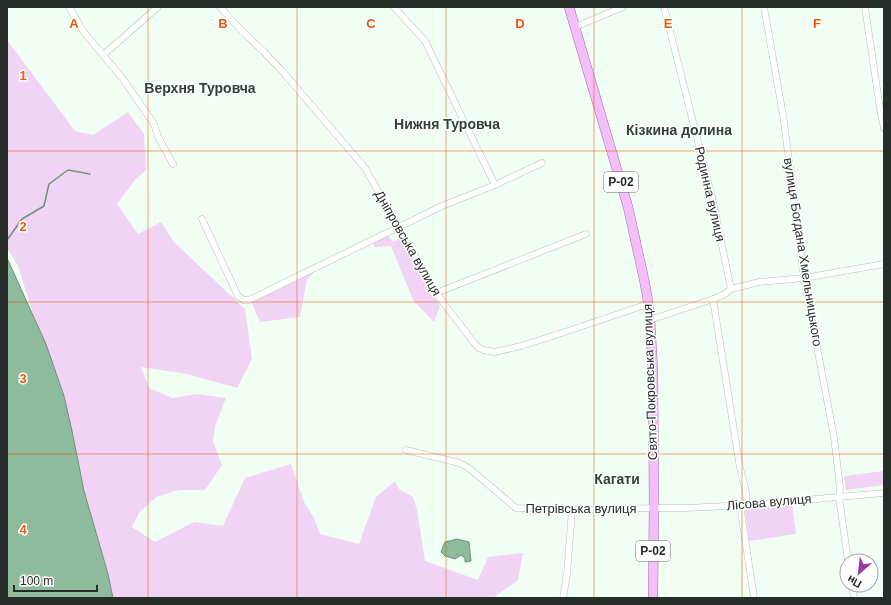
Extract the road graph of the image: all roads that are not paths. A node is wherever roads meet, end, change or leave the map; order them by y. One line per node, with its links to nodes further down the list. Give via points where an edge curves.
1 (69, 7): 11 (street, via 83,31)
2 (158, 7): 11 (street)
3 (220, 7): 17 (street, Дніпровська вулиця, via 283,72 364,168)
4 (394, 7): 15 (street, via 425,41)
5 (569, 7): 10 (main road, Свято-Покровська вулиця / Р-02)
6 (622, 7): 10 (street)
7 (664, 7): 21 (street, Родинна вулиця, via 712,197)
8 (764, 7): 20 (street, вулиця Богдана Хмельницького, via 784,121)
9 (865, 7): 12 (street)
10 (575, 27): 24 (main road, Свято-Покровська вулиця / Р-02, via 628,207)
11 (103, 55): 14 (street, via 154,124 158,138)
12 (884, 128)
13 (542, 163): 15 (street)
14 (172, 164)
15 (495, 185): 17 (street)
16 (202, 219): 17 (street, via 238,296 244,300 249,300)
17 (398, 227): 22 (street, Дніпровська вулиця)
18 (586, 234): 22 (street)
19 (884, 264): 20 (street)
20 (804, 278): 21 (street, via 760,282); 28 (street, вулиця Богдана Хмельницького, via 834,437)
21 (730, 289): 23 (street, via 726,294)
22 (436, 293): 24 (street, Дніпровська вулиця, via 474,343 483,350 495,352 521,346)
23 (714, 299): 25 (street); 29 (street)
24 (648, 304): 25 (main road, Свято-Покровська вулиця / Р-02)
25 (650, 320): 31 (main road, Свято-Покровська вулиця / Р-02)
26 (406, 450): 32 (street, Петрівська вулиця, via 460,463 516,508)
27 (884, 493): 28 (street, Лісова вулиця)
28 (839, 497): 29 (street, Лісова вулиця); 33 (street, вулиця Богдана Хмельницького)
29 (747, 504): 30 (street, Лісова вулиця)
30 (740, 505): 31 (street, Лісова вулиця, via 688,508); 36 (street)
31 (654, 506): 32 (street, Петрівська вулиця); 35 (main road, Р-02)
32 (572, 510): 34 (street)
33 (847, 553)
34 (563, 598)
35 (653, 598)
36 (754, 598)

